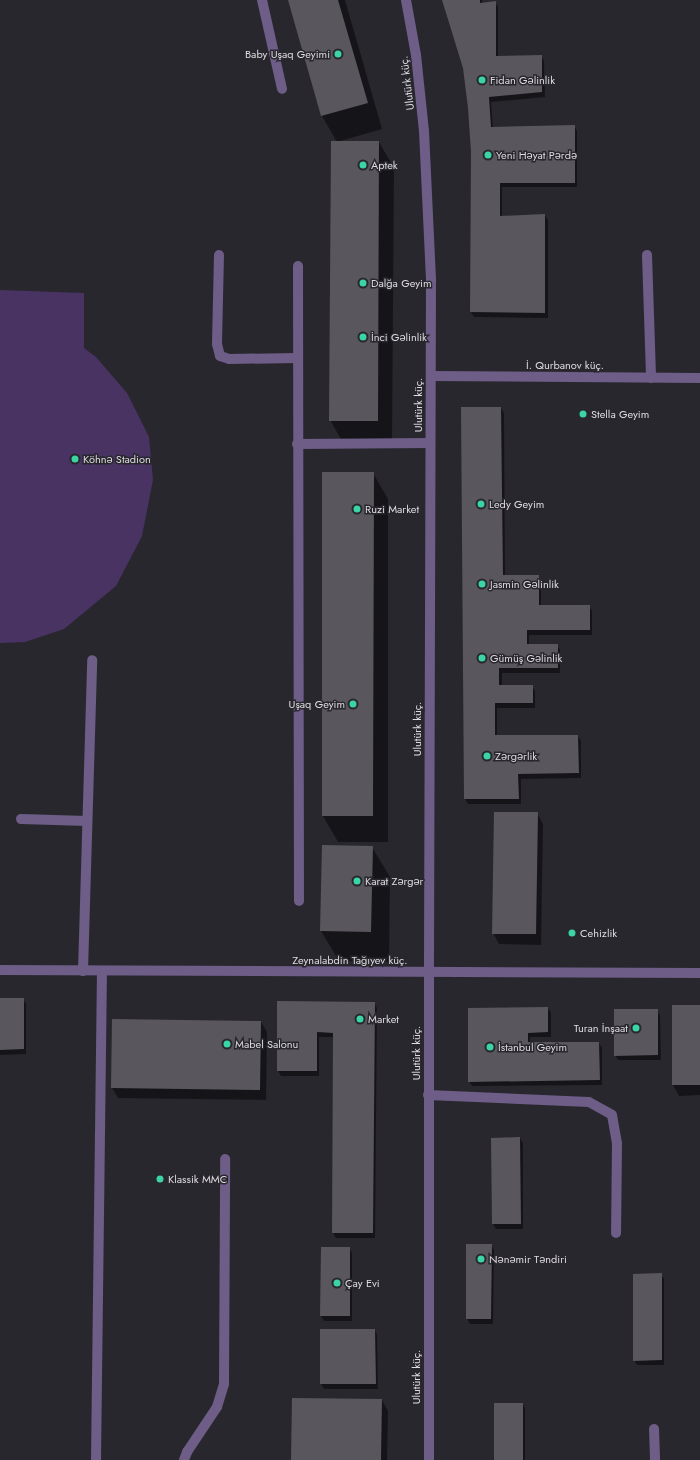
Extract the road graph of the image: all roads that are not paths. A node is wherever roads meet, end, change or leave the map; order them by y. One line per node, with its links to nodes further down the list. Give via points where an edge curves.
1 (262, 0): 3 (street)
2 (406, 0): 8 (street, Ulutürk küç., via 416,55 424,131 431,282)
3 (282, 89)
4 (219, 255): 7 (street, via 217,344 220,356 229,359)
5 (647, 255): 9 (street)
6 (298, 266): 7 (street)
7 (297, 358): 12 (street)
8 (431, 376): 9 (street, İ. Qurbanov küç.); 11 (street, Ulutürk küç.)
9 (651, 378): 10 (street, İ. Qurbanov küç.)
10 (700, 378)
11 (430, 443): 12 (street); 20 (street, Ulutürk küç.)
12 (297, 444): 16 (street)
13 (92, 660): 15 (street)
14 (21, 819): 15 (street)
15 (87, 821): 18 (street)
16 (300, 901)
17 (0, 970): 18 (street, Zeynalabdin Tağıyev küç.)
18 (83, 971): 19 (street, Zeynalabdin Tağıyev küç.)
19 (102, 971): 20 (street, Zeynalabdin Tağıyev küç.); 26 (street)
20 (429, 972): 21 (street, Zeynalabdin Tağıyev küç.); 22 (street, Ulutürk küç.)
21 (700, 973)
22 (428, 1095): 24 (street, via 589,1102 612,1115 617,1143); 28 (street, Ulutürk küç.)
23 (226, 1159): 27 (street, via 224,1384 217,1407)
24 (616, 1233)
25 (654, 1429): 29 (street)
26 (96, 1460)
27 (184, 1460)
28 (429, 1460)
29 (655, 1460)

